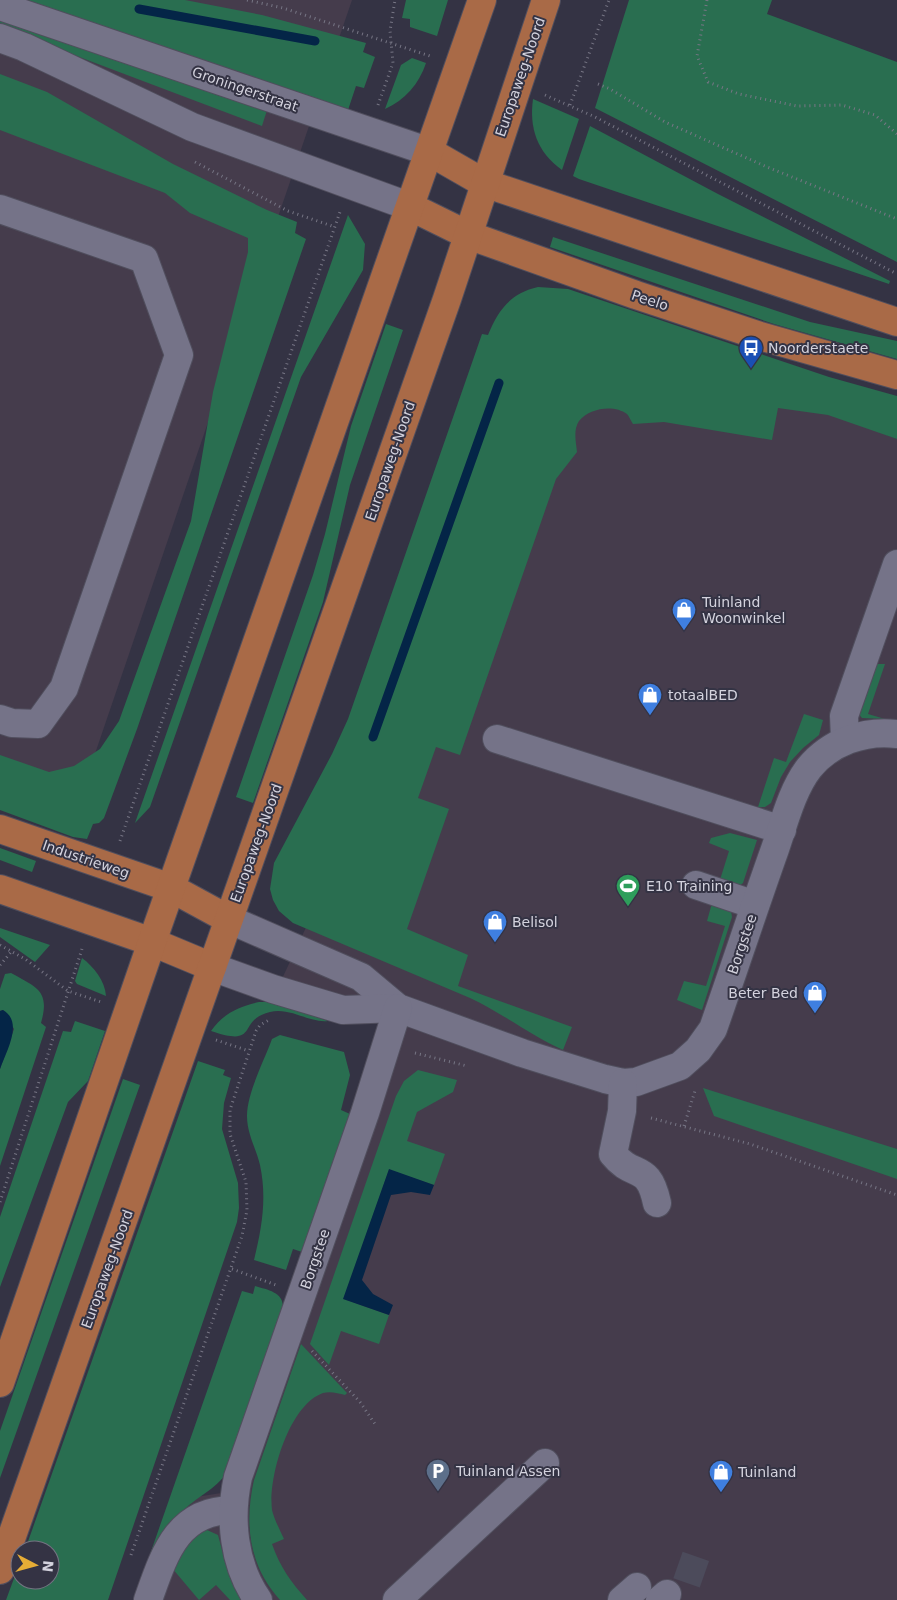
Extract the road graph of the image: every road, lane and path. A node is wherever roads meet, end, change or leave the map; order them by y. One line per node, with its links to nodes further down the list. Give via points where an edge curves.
1 (247, 0): 2 (path, via 283,8 391,43 391,15)
2 (395, 0)
3 (482, 0): 11 (main road)
4 (546, 0): 12 (main road, Europaweg-Noord)
5 (609, 0): 18 (path, via 570,105)
6 (707, 0): 10 (path, via 697,56 708,82 739,94 797,106 842,104 875,115)
7 (0, 6): 11 (street, Groningerstraat)
8 (0, 38): 13 (street, via 192,127)
9 (598, 84): 15 (path, via 665,122 767,168)
10 (897, 134)
11 (430, 152): 12 (main road, Groningerstraat); 13 (main road)
12 (484, 183): 17 (main road, Europaweg-Noord); 19 (main road)
13 (410, 206): 17 (main road, Peelo); 30 (main road)
14 (0, 210): 22 (street, via 144,259 179,355 64,688 38,724 12,723)
15 (897, 219)
16 (335, 227): 28 (path)
17 (468, 235): 20 (main road, Peelo, via 760,336); 33 (main road, Europaweg-Noord)
18 (897, 274)
19 (897, 322)
20 (897, 375)
21 (897, 564): 25 (street, via 844,716)
22 (0, 718)
23 (897, 734): 25 (street, Borgstee, via 866,735)
24 (497, 739): 27 (street)
25 (845, 740): 27 (street, Borgstee, via 821,756 805,774)
26 (0, 829): 28 (main road, Industrieweg)
27 (782, 830): 32 (street, Borgstee)
28 (110, 867): 30 (main road, Industrieweg)
29 (696, 885): 32 (street)
30 (171, 888): 33 (main road, Europaweg-Noord); 35 (main road)
31 (0, 889): 34 (main road)
32 (755, 905): 48 (street, Borgstee, via 713,1029 706,1041 680,1066 659,1075)
33 (228, 919): 39 (main road, Europaweg-Noord); 41 (street, Borgstee, via 361,977)
34 (92, 921): 35 (main road); 40 (path)
35 (152, 942): 39 (main road); 42 (main road)
36 (0, 946): 37 (path)
37 (12, 951): 38 (path); 40 (path)
38 (0, 965)
39 (212, 967): 41 (street, Borgstee, via 343,1010); 44 (main road, Europaweg-Noord)
40 (68, 990): 42 (path); 51 (path)
41 (398, 1008): 45 (street, Borgstee); 48 (street, Borgstee, via 522,1053)
42 (128, 1012): 56 (main road)
43 (274, 1018): 46 (path, via 260,1025)
44 (190, 1032): 46 (path); 61 (main road, Europaweg-Noord)
45 (387, 1045): 47 (path); 54 (street, Borgstee)
46 (249, 1051): 53 (path, via 229,1116 230,1134 246,1182 247,1210)
47 (474, 1069)
48 (623, 1083): 49 (street)
49 (622, 1111): 50 (path, via 750,1144); 52 (street, via 613,1154 622,1165 644,1173 653,1185)
50 (897, 1195)
51 (0, 1202)
52 (657, 1203)
53 (232, 1269): 54 (path); 60 (path)
54 (303, 1294): 55 (street, Borgstee)
55 (290, 1329): 57 (path, via 360,1402); 59 (street, Borgstee, via 238,1477)
56 (0, 1383)
57 (375, 1424)
58 (545, 1463): 64 (street)
59 (233, 1510): 62 (street, via 206,1513 188,1523 176,1536 162,1561); 63 (street, Borgstee, via 240,1563)
60 (128, 1563)
61 (0, 1570)
62 (148, 1600)
63 (258, 1600)
64 (398, 1600)

